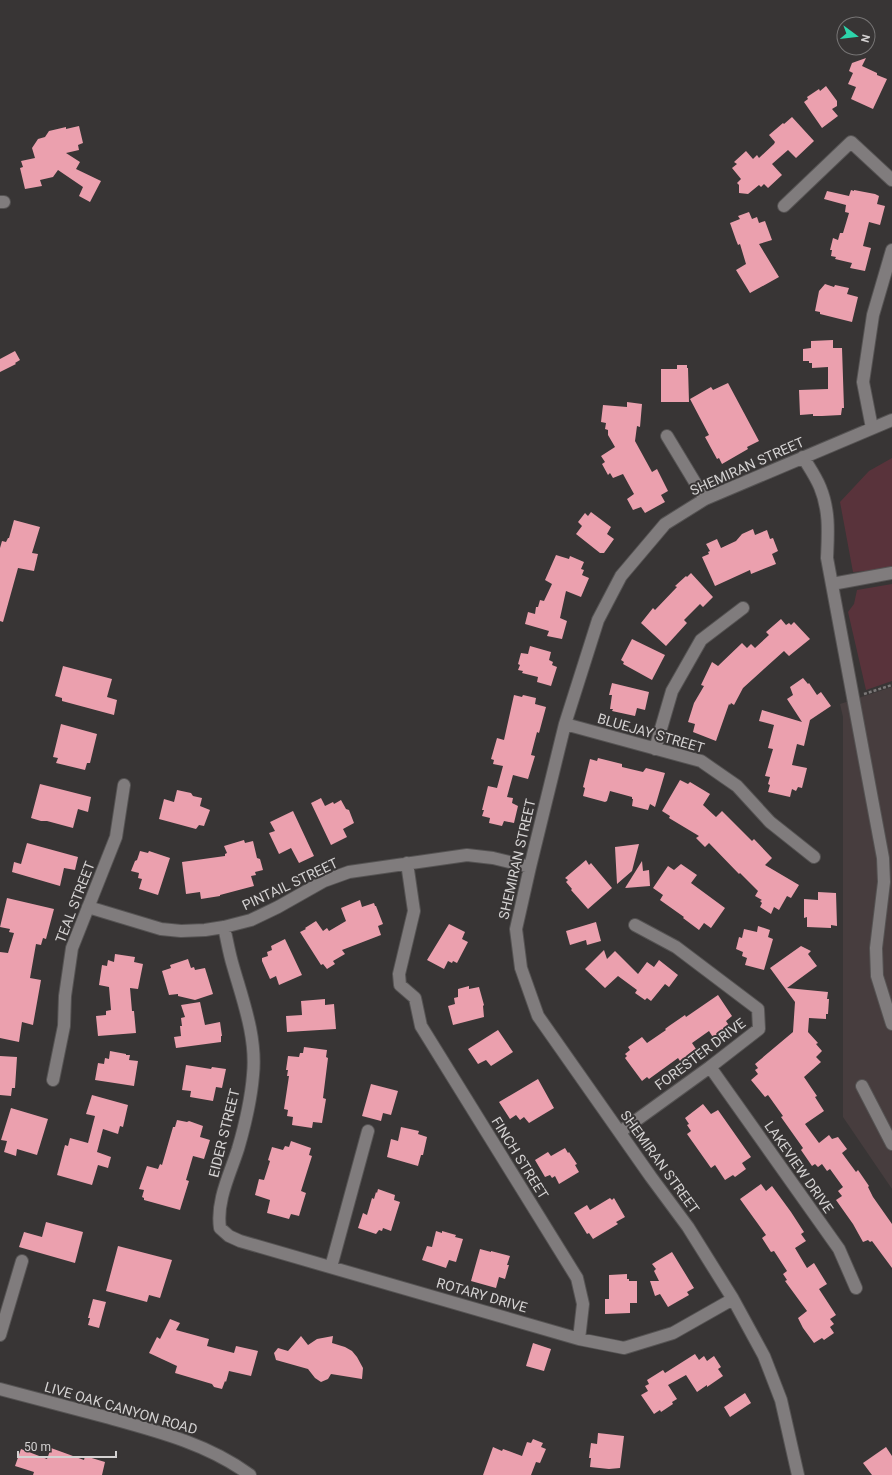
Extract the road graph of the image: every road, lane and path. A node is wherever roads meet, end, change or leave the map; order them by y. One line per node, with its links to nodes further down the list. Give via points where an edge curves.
1 (892, 180): 2 (street, via 851,142)
2 (784, 206)
3 (892, 250): 5 (street, via 873,315 863,382)
4 (892, 420): 5 (street, SHEMIRAN STREET)
5 (872, 428): 7 (street, SHEMIRAN STREET)
6 (667, 436): 8 (street)
7 (803, 457): 8 (street, SHEMIRAN STREET); 10 (street, via 820,486 827,506 827,558)
8 (705, 499): 14 (street, SHEMIRAN STREET, via 665,524 621,576 598,620)
9 (892, 573): 10 (street)
10 (832, 584): 13 (street)
11 (744, 608): 15 (street, via 700,640 672,691)
12 (892, 685): 13 (path)
13 (852, 697): 20 (street)
14 (565, 724): 15 (street, BLUEJAY STREET); 19 (street, SHEMIRAN STREET)
15 (655, 749): 17 (street, BLUEJAY STREET, via 701,761 737,786 770,822)
16 (124, 785): 21 (street, TEAL STREET, via 116,837)
17 (814, 857)
18 (407, 863): 19 (street, PINTAIL STREET, via 467,856 492,858); 23 (street, PINTAIL STREET, via 349,872 324,881 251,920); 37 (street, FINCH STREET, via 414,910 398,980 402,989 415,998 421,1026 577,1278 582,1304)
19 (530, 867): 29 (street, SHEMIRAN STREET, via 516,929 521,968 538,1016)
20 (888, 880): 24 (street, via 876,948 877,976)
21 (88, 907): 23 (street, PINTAIL STREET, via 161,929 182,931); 26 (street, TEAL STREET, via 72,948 65,996 64,1026)
22 (635, 925): 25 (street, FORESTER DRIVE, via 676,947 758,1009 759,1029)
23 (224, 927): 31 (street, EIDER STREET, via 250,1025 254,1074 249,1109 220,1206)
24 (892, 1024)
25 (710, 1067): 29 (street, FORESTER DRIVE); 34 (street, LAKEVIEW DRIVE, via 839,1249)
26 (54, 1080)
27 (862, 1086): 30 (street)
28 (368, 1131): 33 (street)
29 (620, 1132): 35 (street, SHEMIRAN STREET, via 688,1227)
30 (892, 1144)
31 (220, 1228): 33 (street, ROTARY DRIVE, via 240,1241)
32 (22, 1261): 36 (street)
33 (331, 1267): 37 (street, ROTARY DRIVE)
34 (856, 1288)
35 (733, 1299): 37 (street, ROTARY DRIVE, via 673,1333 624,1348); 40 (street, SHEMIRAN STREET, via 764,1356 781,1400)
36 (0, 1335)
37 (579, 1338)
38 (0, 1389): 39 (street, LIVE OAK CANYON ROAD, via 179,1438 237,1465)
39 (250, 1475)
40 (798, 1475)

